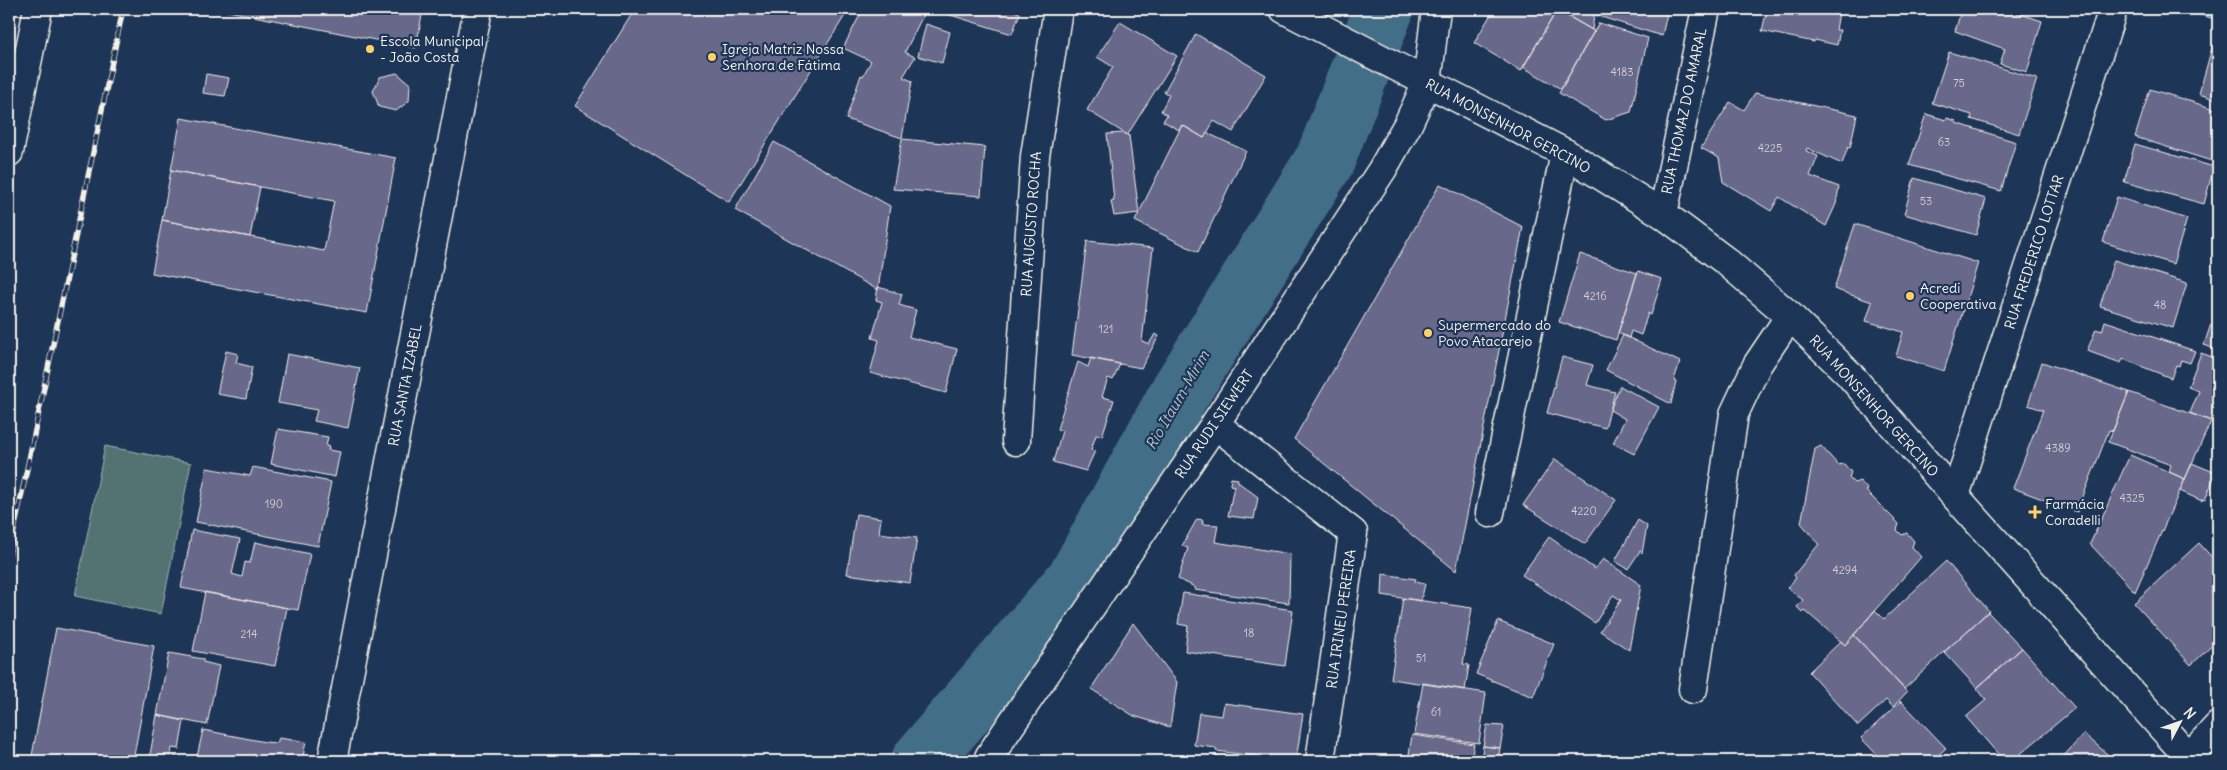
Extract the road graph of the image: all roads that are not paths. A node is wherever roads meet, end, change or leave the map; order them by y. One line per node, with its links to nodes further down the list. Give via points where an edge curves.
1 (38, 9): 9 (street)
2 (478, 9): 21 (street, RUA SANTA IZABEL)
3 (1058, 9): 14 (street, RUA AUGUSTO ROCHA, via 1035,156)
4 (1284, 9): 8 (street, RUA MONSENHOR GERCINO)
5 (1436, 9): 8 (street, RUA RUDI SIEWERT)
6 (1706, 9): 11 (street, RUA THOMAZ DO AMARAL)
7 (2113, 9): 15 (street, RUA FREDERICO LOTTAR)
8 (1416, 77): 10 (street, RUA MONSENHOR GERCINO); 13 (street, RUA RUDI SIEWERT, via 1408,124 1382,170)
9 (9, 152)
10 (1565, 153): 11 (street, RUA MONSENHOR GERCINO); 16 (street)
11 (1663, 214): 12 (street, RUA MONSENHOR GERCINO, via 1727,262)
12 (1790, 316): 15 (street, RUA MONSENHOR GERCINO, via 1849,374); 17 (street, via 1757,365 1734,414)
13 (1215, 424): 19 (street, RUA RUDI SIEWERT); 22 (street, RUA IRINEU PEREIRA, via 1353,533)
14 (1016, 441)
15 (1954, 496): 20 (street, RUA MONSENHOR GERCINO)
16 (1490, 513)
17 (1693, 689)
18 (2218, 726): 20 (street)
19 (989, 759)
20 (2190, 759)
21 (332, 761)
22 (1320, 761)

